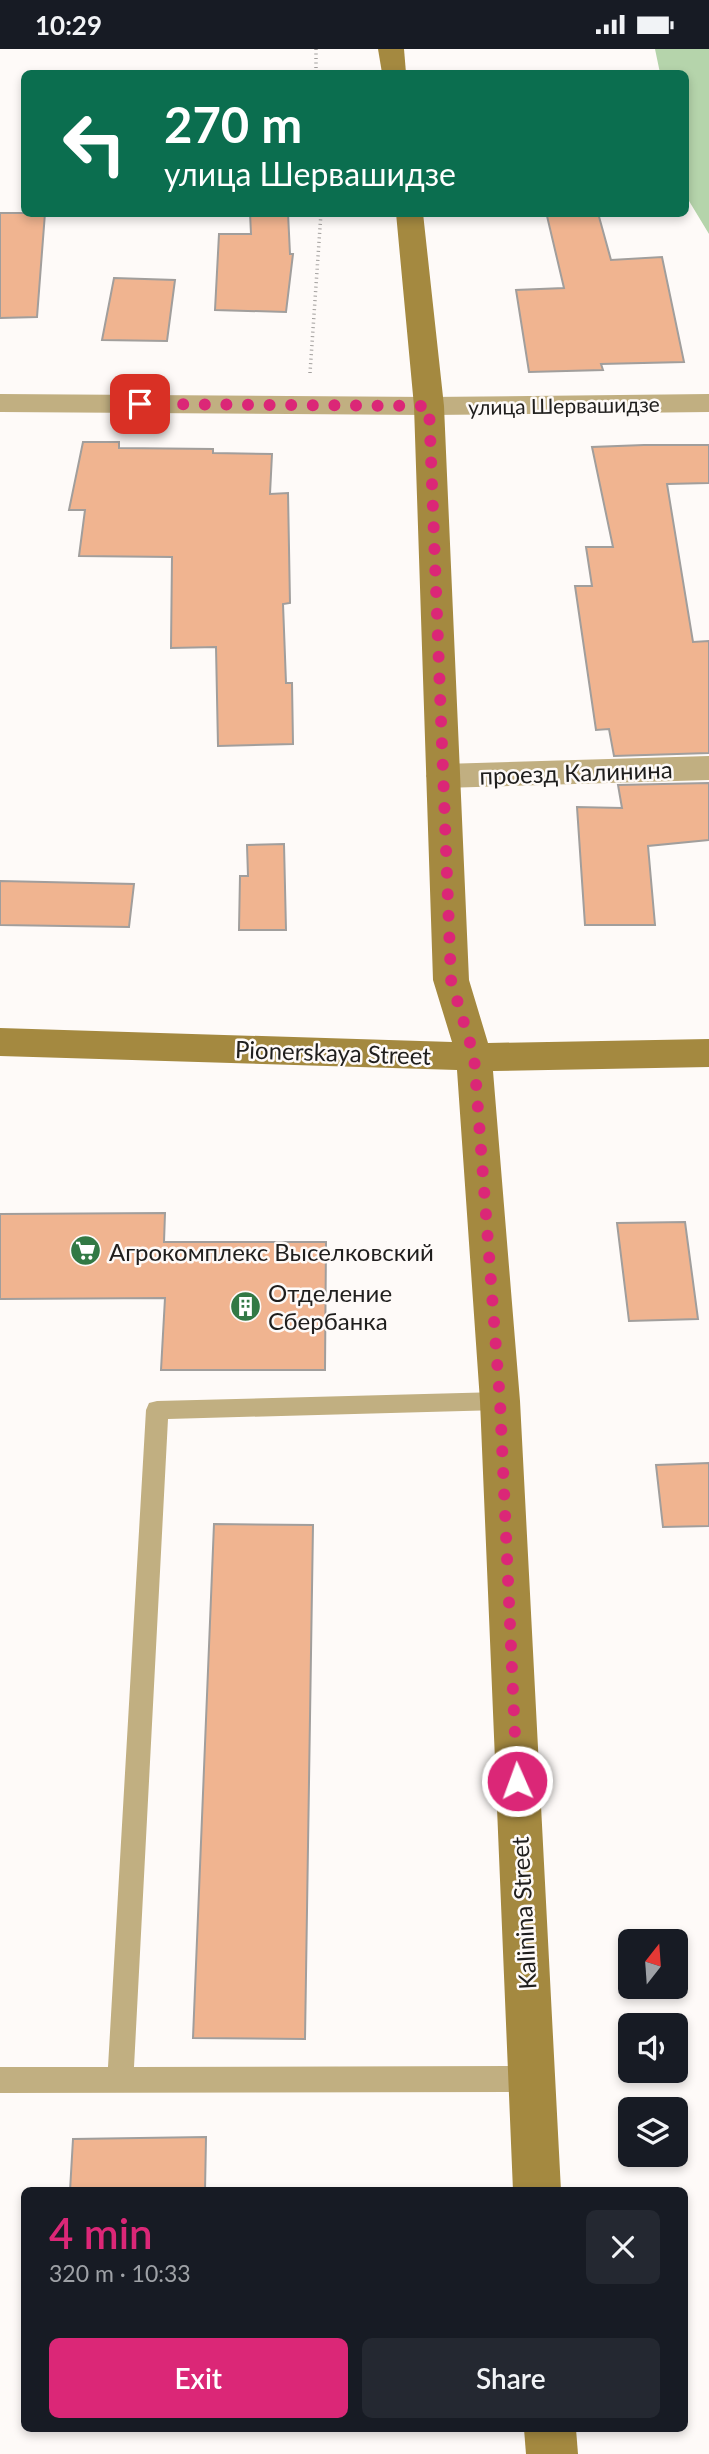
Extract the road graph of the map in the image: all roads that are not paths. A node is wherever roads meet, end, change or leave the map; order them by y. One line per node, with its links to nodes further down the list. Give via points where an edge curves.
1 (391, 49): 2 (street)
2 (394, 70)
3 (409, 217): 6 (street, Kalinina Street)
4 (0, 403): 6 (street, улица Шервашидзе)
5 (709, 403): 6 (street, улица Шервашидзе)
6 (429, 406): 8 (street, Kalinina Street)
7 (709, 768): 8 (street, проезд Калинина)
8 (443, 776): 11 (street, Kalinina Street, via 451,980)
9 (0, 1042): 11 (street, Pionerskaya Street)
10 (709, 1053): 11 (street, Pionerskaya Street)
11 (474, 1056): 12 (street, Kalinina Street)
12 (500, 1401): 13 (street, Kalinina Street); 15 (lane, via 156,1410)
13 (531, 2079): 15 (lane); 16 (street, Kalinina Street)
14 (0, 2080): 15 (lane)
15 (120, 2081)
16 (537, 2187)
17 (550, 2432): 18 (street)
18 (552, 2454)

